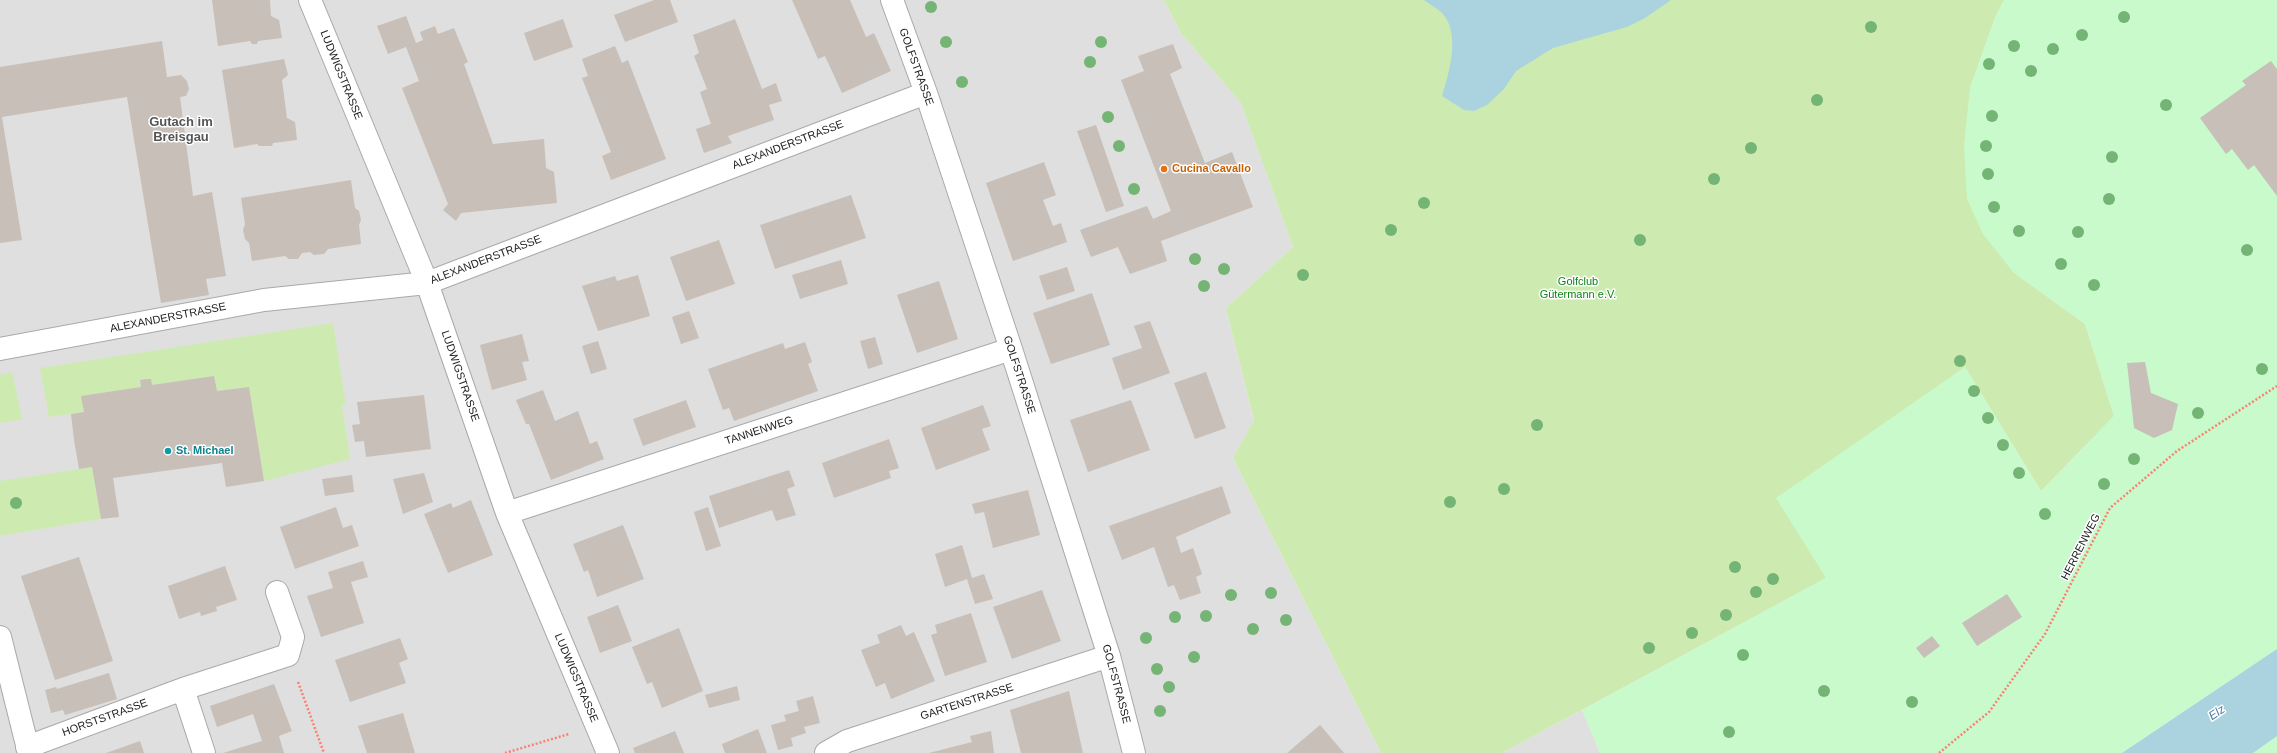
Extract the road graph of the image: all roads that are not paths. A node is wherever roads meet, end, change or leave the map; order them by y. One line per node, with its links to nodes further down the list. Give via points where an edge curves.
1 (310, 0): 4 (street, LUDWIGSTRASSE)
2 (892, 0): 3 (street, GOLFSTRASSE)
3 (926, 93): 4 (street, ALEXANDERSTRASSE); 6 (street, GOLFSTRASSE)
4 (427, 283): 5 (street, ALEXANDERSTRASSE, via 264,300); 7 (street, LUDWIGSTRASSE)
5 (0, 349)
6 (1011, 349): 7 (street, TANNENWEG); 10 (street, GOLFSTRASSE)
7 (507, 513): 14 (street, LUDWIGSTRASSE)
8 (277, 592): 11 (street, HORSTSTRASSE, via 293,637 288,656)
9 (0, 641): 12 (street)
10 (1110, 656): 15 (street, GARTENSTRASSE, via 847,741); 16 (street, GOLFSTRASSE)
11 (183, 690): 12 (street, HORSTSTRASSE); 13 (street)
12 (28, 750)
13 (204, 753)
14 (608, 753)
15 (826, 753)
16 (1134, 753)

